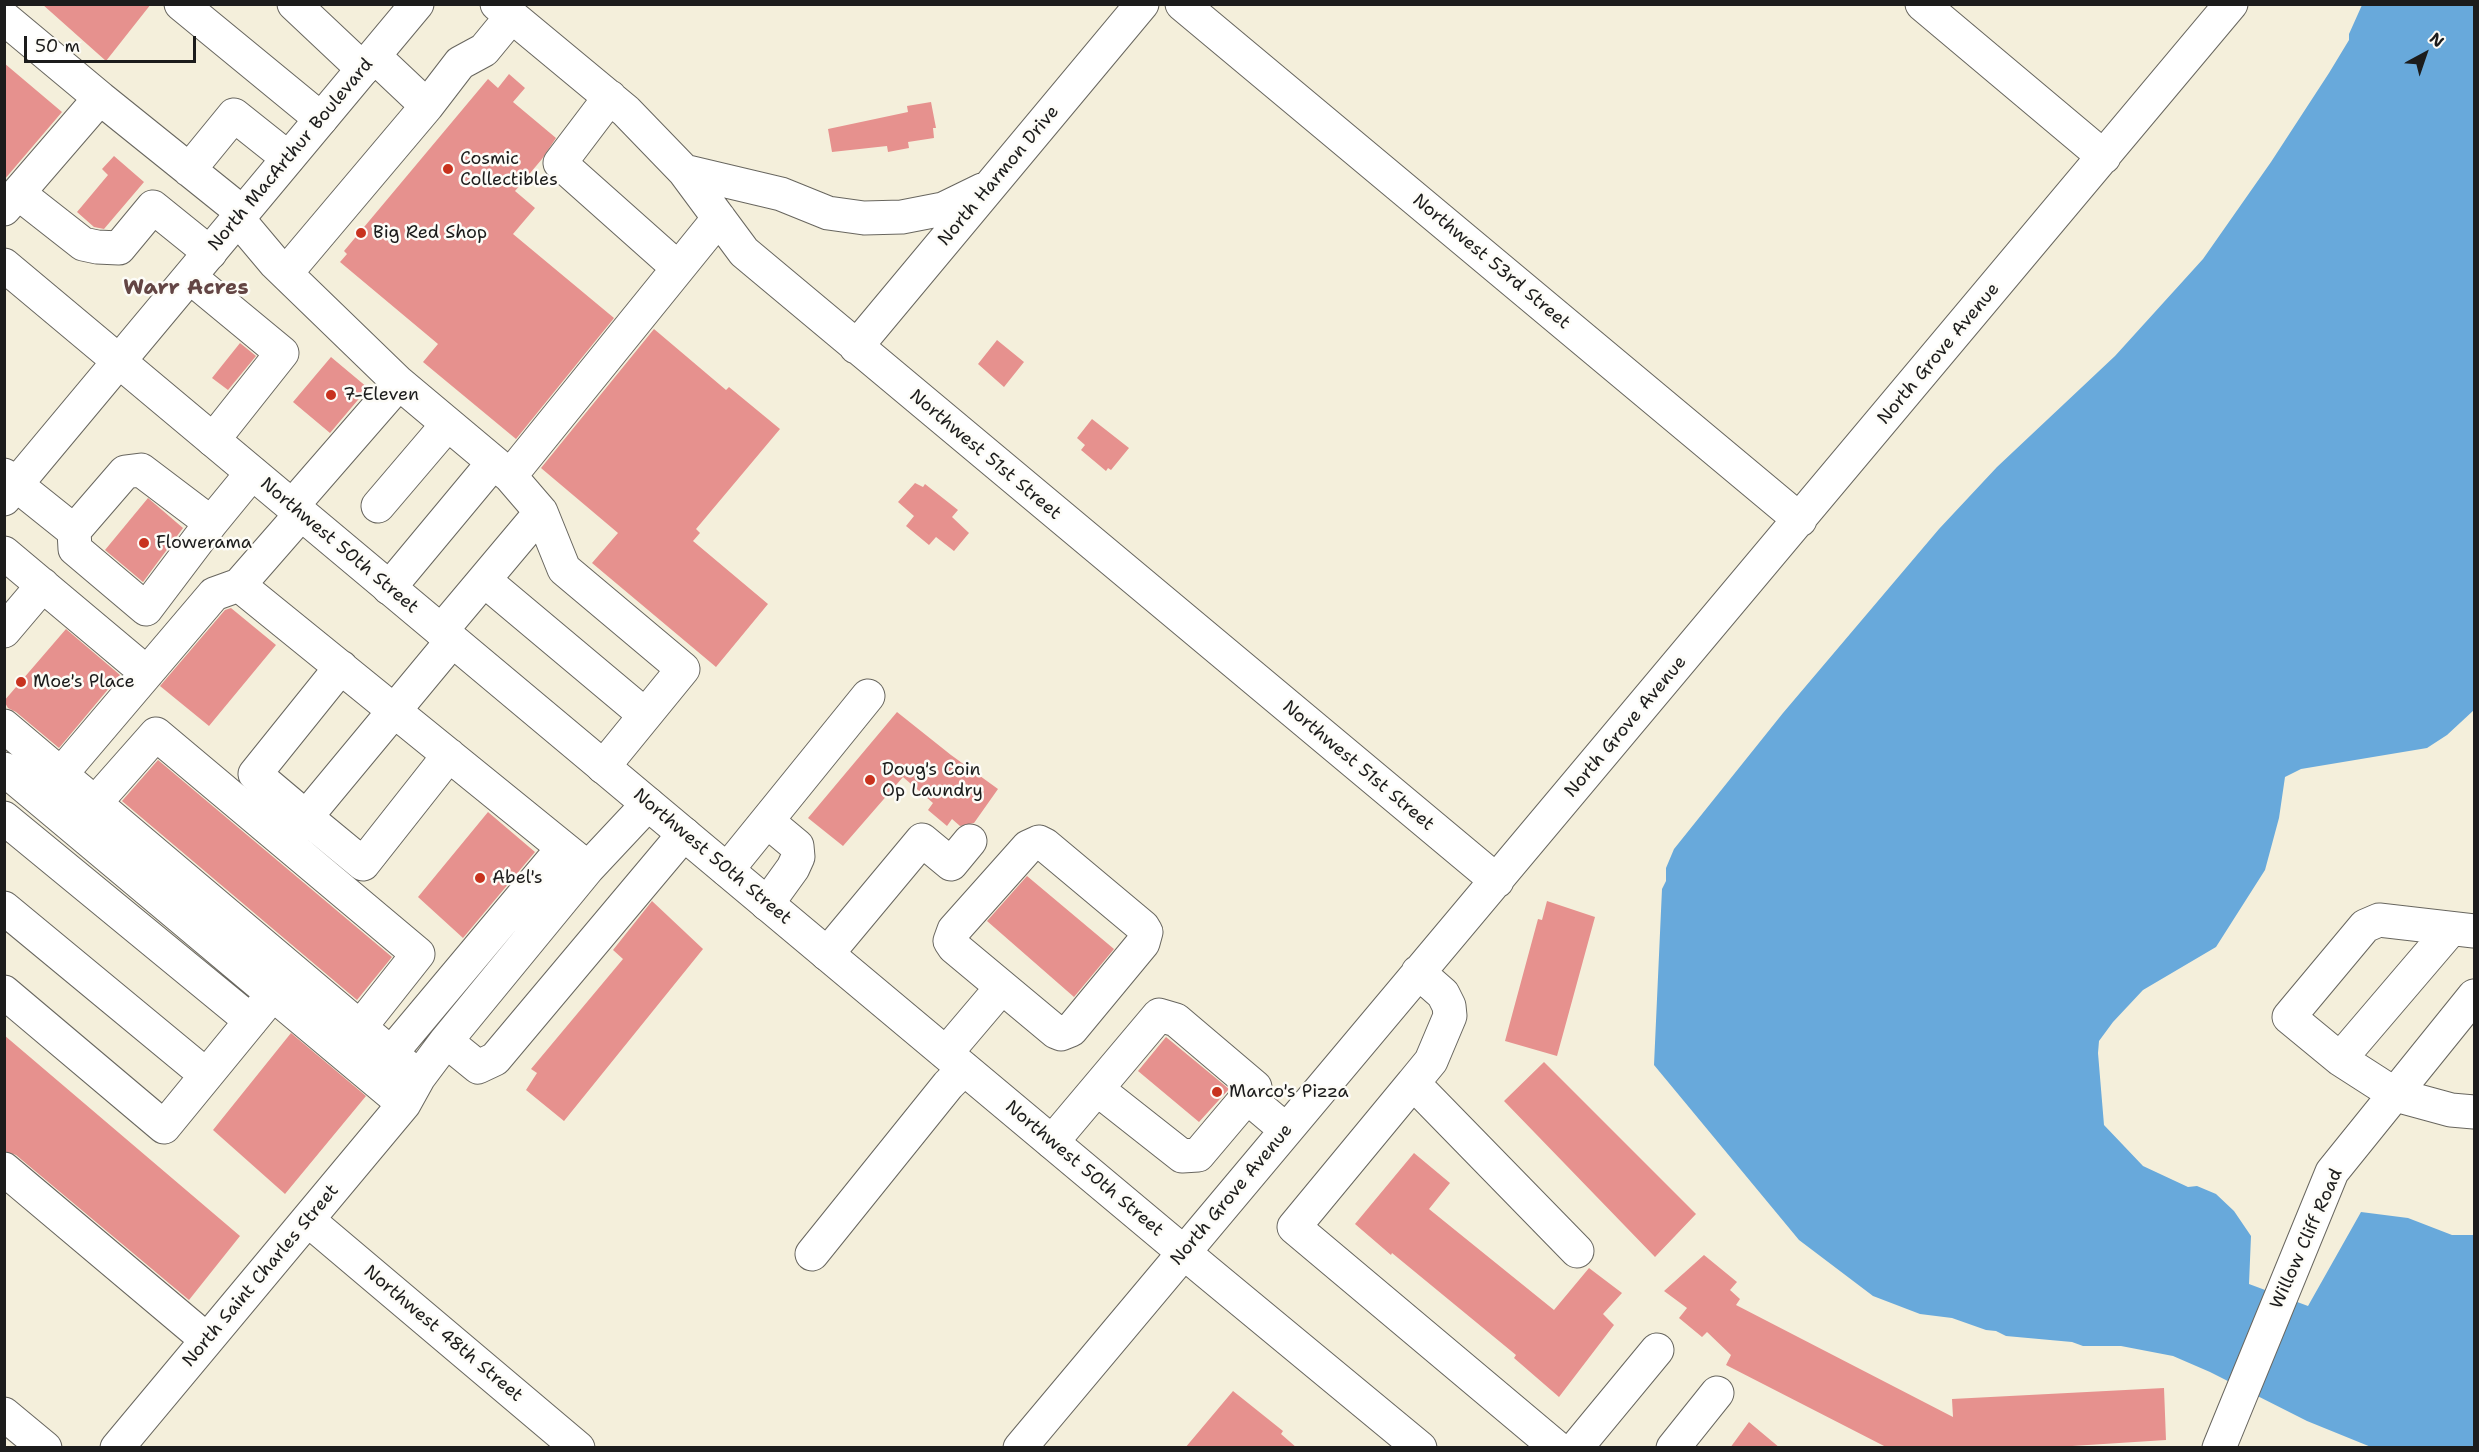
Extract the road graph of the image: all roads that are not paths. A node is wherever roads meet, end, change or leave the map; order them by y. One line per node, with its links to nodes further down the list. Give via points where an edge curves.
1 (181, 4): 14 (street)
2 (294, 4): 10 (street)
3 (417, 4): 10 (street, North MacArthur Boulevard)
4 (1142, 4): 19 (street, North Harmon Drive)
5 (1182, 4): 38 (street, Northwest 53rd Street)
6 (1922, 4): 15 (street)
7 (2231, 4): 15 (street, North Grove Avenue)
8 (504, 10): 11 (street, Northwest 51st Street); 13 (street, via 484,50 460,63)
9 (4, 18): 12 (street)
10 (368, 62): 13 (street); 14 (street, North MacArthur Boulevard)
11 (610, 97): 18 (street, Northwest 51st Street); 25 (street, via 560,163)
12 (100, 98): 17 (street); 20 (street)
13 (427, 105): 26 (street)
14 (321, 119): 16 (street, North MacArthur Boulevard)
15 (2104, 157): 38 (street, North Grove Avenue)
16 (288, 158): 17 (street, via 234,115); 21 (street, North MacArthur Boulevard)
17 (189, 170): 21 (street)
18 (684, 171): 19 (street, via 781,194 828,213 864,218 902,217 944,209); 22 (street, Northwest 51st Street)
19 (992, 184): 27 (street, North Harmon Drive)
20 (11, 201): 24 (street, via 83,244 97,248 119,248 153,207)
21 (240, 216): 24 (street, North MacArthur Boulevard); 26 (street)
22 (719, 218): 25 (street); 27 (street, Northwest 51st Street, via 744,252)
23 (4, 265): 28 (street, Northwest 50th Street)
24 (200, 265): 28 (street, North MacArthur Boulevard); 31 (street, via 282,353)
25 (678, 268): 32 (street)
26 (286, 273): 29 (street)
27 (856, 347): 68 (street, Northwest 51st Street)
28 (120, 362): 31 (street, Northwest 50th Street); 34 (street, North MacArthur Boulevard)
29 (399, 383): 30 (street); 36 (street)
30 (447, 425): 32 (street); 35 (street)
31 (213, 440): 33 (street, Northwest 50th Street)
32 (501, 470): 37 (street); 45 (street)
33 (252, 473): 36 (street, Northwest 50th Street); 39 (street)
34 (9, 486): 40 (street)
35 (378, 506)
36 (297, 510): 44 (street); 45 (street, Northwest 50th Street)
37 (541, 512): 42 (street); 52 (street, via 564,569 683,669)
38 (1800, 520): 68 (street, North Grove Avenue)
39 (211, 523): 40 (street, via 141,470 125,472); 40 (street, via 146,609 75,549)
40 (74, 531)
41 (4, 553): 43 (street)
42 (484, 580): 47 (street); 52 (street)
43 (43, 585): 46 (street); 49 (street)
44 (239, 585): 48 (street); 49 (street, via 214,594)
45 (389, 588): 47 (street, Northwest 50th Street)
46 (4, 631)
47 (447, 636): 51 (street); 55 (street, Northwest 50th Street)
48 (341, 668): 51 (street); 60 (street, via 255,774)
49 (147, 673): 57 (street)
50 (868, 696): 62 (street)
51 (394, 711): 54 (street); 60 (street)
52 (645, 715): 55 (street)
53 (4, 726): 57 (street)
54 (449, 755): 60 (street, via 363,864); 65 (street)
55 (603, 767): 59 (street, Northwest 50th Street)
56 (4, 769): 76 (street)
57 (61, 774): 58 (street)
58 (95, 803): 79 (street); 79 (street, via 156,734 400,938 418,954)
59 (648, 804): 63 (street, Northwest 50th Street); 66 (street, North Saint Charles Street)
60 (306, 817)
61 (4, 818): 78 (street)
62 (767, 821): 67 (street); 69 (street, via 797,846 798,857)
63 (684, 834): 67 (street, Northwest 50th Street); 80 (street, via 495,1059 478,1067)
64 (970, 841): 72 (street, via 951,864 922,840)
65 (563, 848): 66 (street); 81 (street)
66 (588, 868): 80 (street, North Saint Charles Street)
67 (727, 870): 69 (street, Northwest 50th Street)
68 (1497, 881): 73 (street, North Grove Avenue)
69 (767, 904): 72 (street, Northwest 50th Street)
70 (4, 908): 84 (street)
71 (2463, 930): 82 (street); 82 (street, via 2379,920 2365,926 2289,1017)
72 (827, 954): 83 (street, Northwest 50th Street)
73 (1418, 972): 85 (street, via 1443,994 1450,1016 1431,1060); 91 (street, North Grove Avenue)
74 (1002, 987): 74 (street, via 950,941 954,930 1028,847 1040,842 1146,932 1143,943 1066,1033 1056,1032); 83 (street)
75 (4, 992): 84 (street, via 164,1127)
76 (273, 993): 78 (street); 87 (street)
77 (2475, 996): 88 (street, Willow Cliff Road)
78 (251, 1021): 84 (street)
79 (361, 1026): 81 (street)
80 (446, 1041): 87 (street, North Saint Charles Street)
81 (392, 1052): 87 (street)
82 (2340, 1059): 88 (street)
83 (955, 1061): 92 (street, Northwest 50th Street); 97 (street, via 948,1085)
84 (206, 1076)
85 (1413, 1083): 95 (street); 107 (street, via 1294,1227)
86 (1097, 1089): 89 (street, via 1182,1156 1198,1155); 89 (street, via 1159,1015 1176,1020 1256,1087); 92 (street)
87 (412, 1090): 94 (street, North Saint Charles Street)
88 (2396, 1095): 90 (street, via 2451,1110); 110 (street, Willow Cliff Road, via 2332,1172)
89 (1247, 1097): 91 (street)
90 (2475, 1112)
91 (1286, 1130): 96 (street, North Grove Avenue)
92 (1052, 1142): 96 (street, Northwest 50th Street)
93 (4, 1169): 98 (street)
94 (308, 1220): 98 (street, North Saint Charles Street); 105 (street, Northwest 48th Street)
95 (1577, 1251)
96 (1183, 1252): 102 (street, Northwest 50th Street); 106 (street, North Grove Avenue)
97 (812, 1254)
98 (207, 1340): 104 (street, North Saint Charles Street)
99 (1657, 1350): 108 (street)
100 (1717, 1393): 109 (street)
101 (4, 1414): 103 (street)
102 (1409, 1444)
103 (45, 1448)
104 (117, 1448)
105 (578, 1448)
106 (1020, 1448)
107 (1557, 1448)
108 (1576, 1448)
109 (1673, 1448)
110 (2219, 1448)

